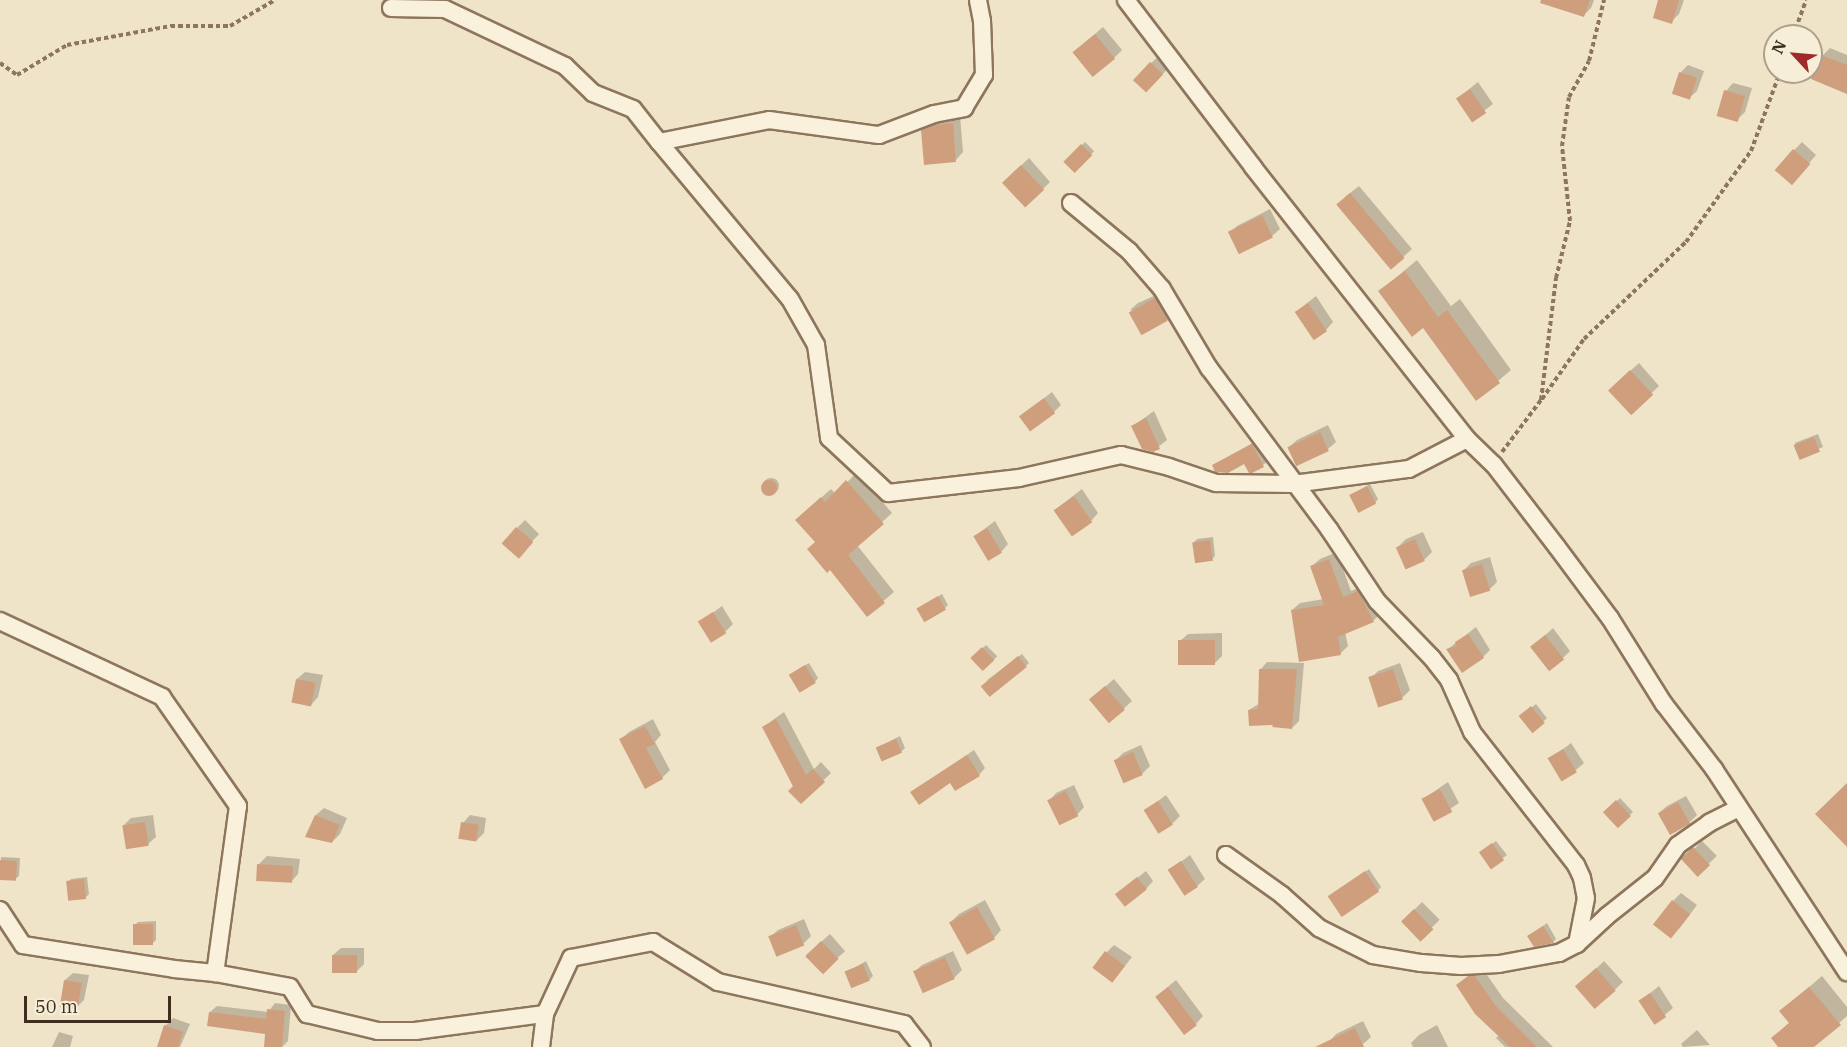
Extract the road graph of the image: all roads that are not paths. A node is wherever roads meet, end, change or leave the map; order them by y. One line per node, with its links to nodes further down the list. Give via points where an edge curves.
1 (978, 0): 4 (street, via 984,75 964,108 934,114 879,135 769,120)
2 (1126, 0): 6 (street)
3 (391, 8): 4 (street, via 445,9 565,66 593,93 633,109)
4 (659, 142): 7 (street, via 790,299 816,345 829,438 888,493 1019,478 1121,455 1216,483)
5 (1071, 203): 7 (street, via 1130,251 1162,289 1209,368)
6 (1467, 438): 7 (street, via 1409,469); 9 (street, via 1494,465 1610,618 1664,704 1714,769)
7 (1293, 484): 12 (street, via 1377,601 1449,680 1472,732 1575,864 1586,898)
8 (0, 621): 14 (street, via 162,697 238,806)
9 (1738, 808): 12 (street, via 1678,844 1655,878); 13 (street)
10 (1226, 855): 12 (street, via 1282,895 1318,928 1373,955 1461,966 1533,959)
11 (0, 910): 14 (street, via 23,945)
12 (1577, 944)
13 (1847, 972)
14 (215, 973): 16 (street, via 290,987 307,1014)
15 (545, 1014): 16 (street); 17 (street); 18 (street, via 571,958 653,942 718,982 904,1024)
16 (414, 1039)
17 (541, 1047)
18 (922, 1047)

